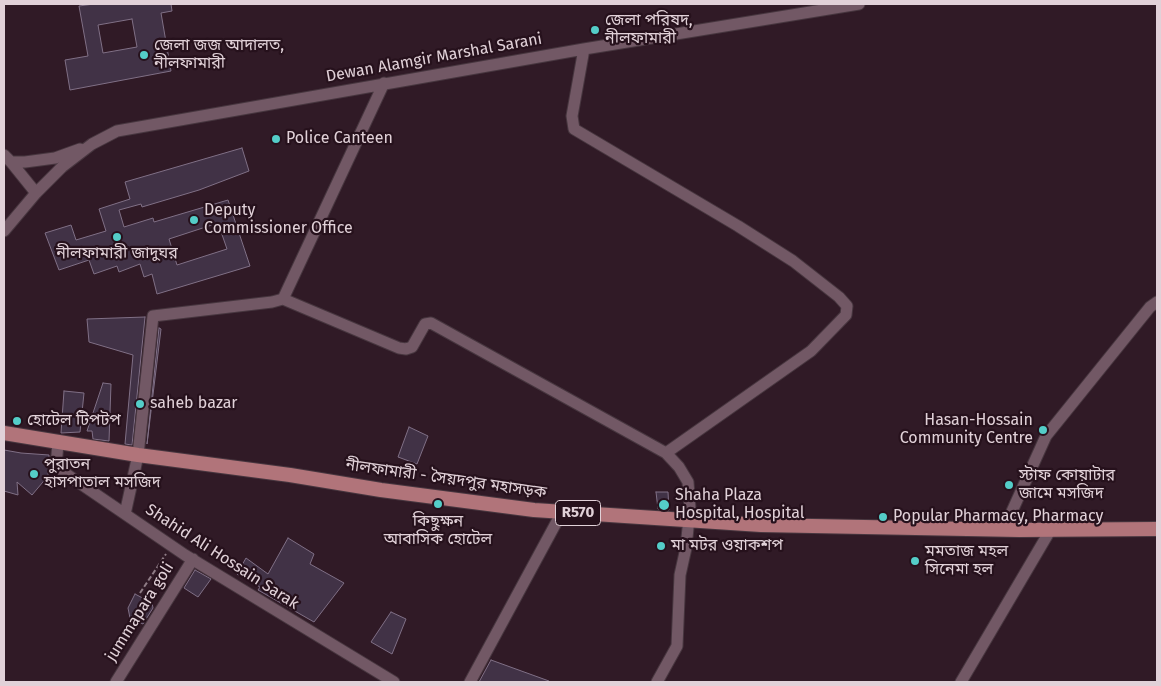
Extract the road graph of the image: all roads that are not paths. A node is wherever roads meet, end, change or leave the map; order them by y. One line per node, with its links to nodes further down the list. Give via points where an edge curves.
1 (859, 4): 2 (street, Dewan Alamgir Marshal Sarani)
2 (584, 48): 3 (street, Dewan Alamgir Marshal Sarani); 12 (street, via 572,116 574,129 793,261 847,306 846,315 811,352)
3 (384, 83): 4 (street, Dewan Alamgir Marshal Sarani, via 117,131); 8 (street)
4 (92, 144): 5 (street, via 55,158 25,162); 6 (street, Dewan Alamgir Marshal Sarani)
5 (7, 158): 6 (street)
6 (36, 193): 7 (street, Dewan Alamgir Marshal Sarani)
7 (4, 231)
8 (283, 299): 12 (street, via 406,350 412,347 425,324 431,322); 13 (street, via 153,316)
9 (1157, 302): 17 (street, via 1046,436)
10 (4, 433): 11 (main road, নীলফামারী - সৈয়দপুর মহাসড়ক / R570)
11 (58, 443): 13 (main road, নীলফামারী - সৈয়দপুর মহাসড়ক / R570); 15 (street, Shahid Ali Hossain Sarak, via 56,467)
12 (666, 453): 16 (street, via 688,482)
13 (138, 455): 14 (main road, নীলফামারী - সৈয়দপুর মহাসড়ক / R570); 15 (street)
14 (562, 512): 16 (main road, নীলফামারী - সৈয়দপুর মহাসড়ক / R570); 23 (street)
15 (125, 514): 20 (street, Shahid Ali Hossain Sarak)
16 (689, 521): 17 (main road, নীলফামারী - সৈয়দপুর মহাসড়ক / R570, via 761,526); 24 (street, via 680,575 677,646)
17 (1004, 529): 18 (main road, নীলফামারী - সৈয়দপুর মহাসড়ক / R570)
18 (1051, 529): 19 (main road, নীলফামারী - সৈয়দপুর মহাসড়ক / R570); 25 (street)
19 (1157, 529)
20 (192, 559): 21 (street, jummapara goli); 22 (street, Shahid Ali Hossain Sarak)
21 (116, 682)
22 (394, 682)
23 (470, 682)
24 (657, 682)
25 (961, 682)

